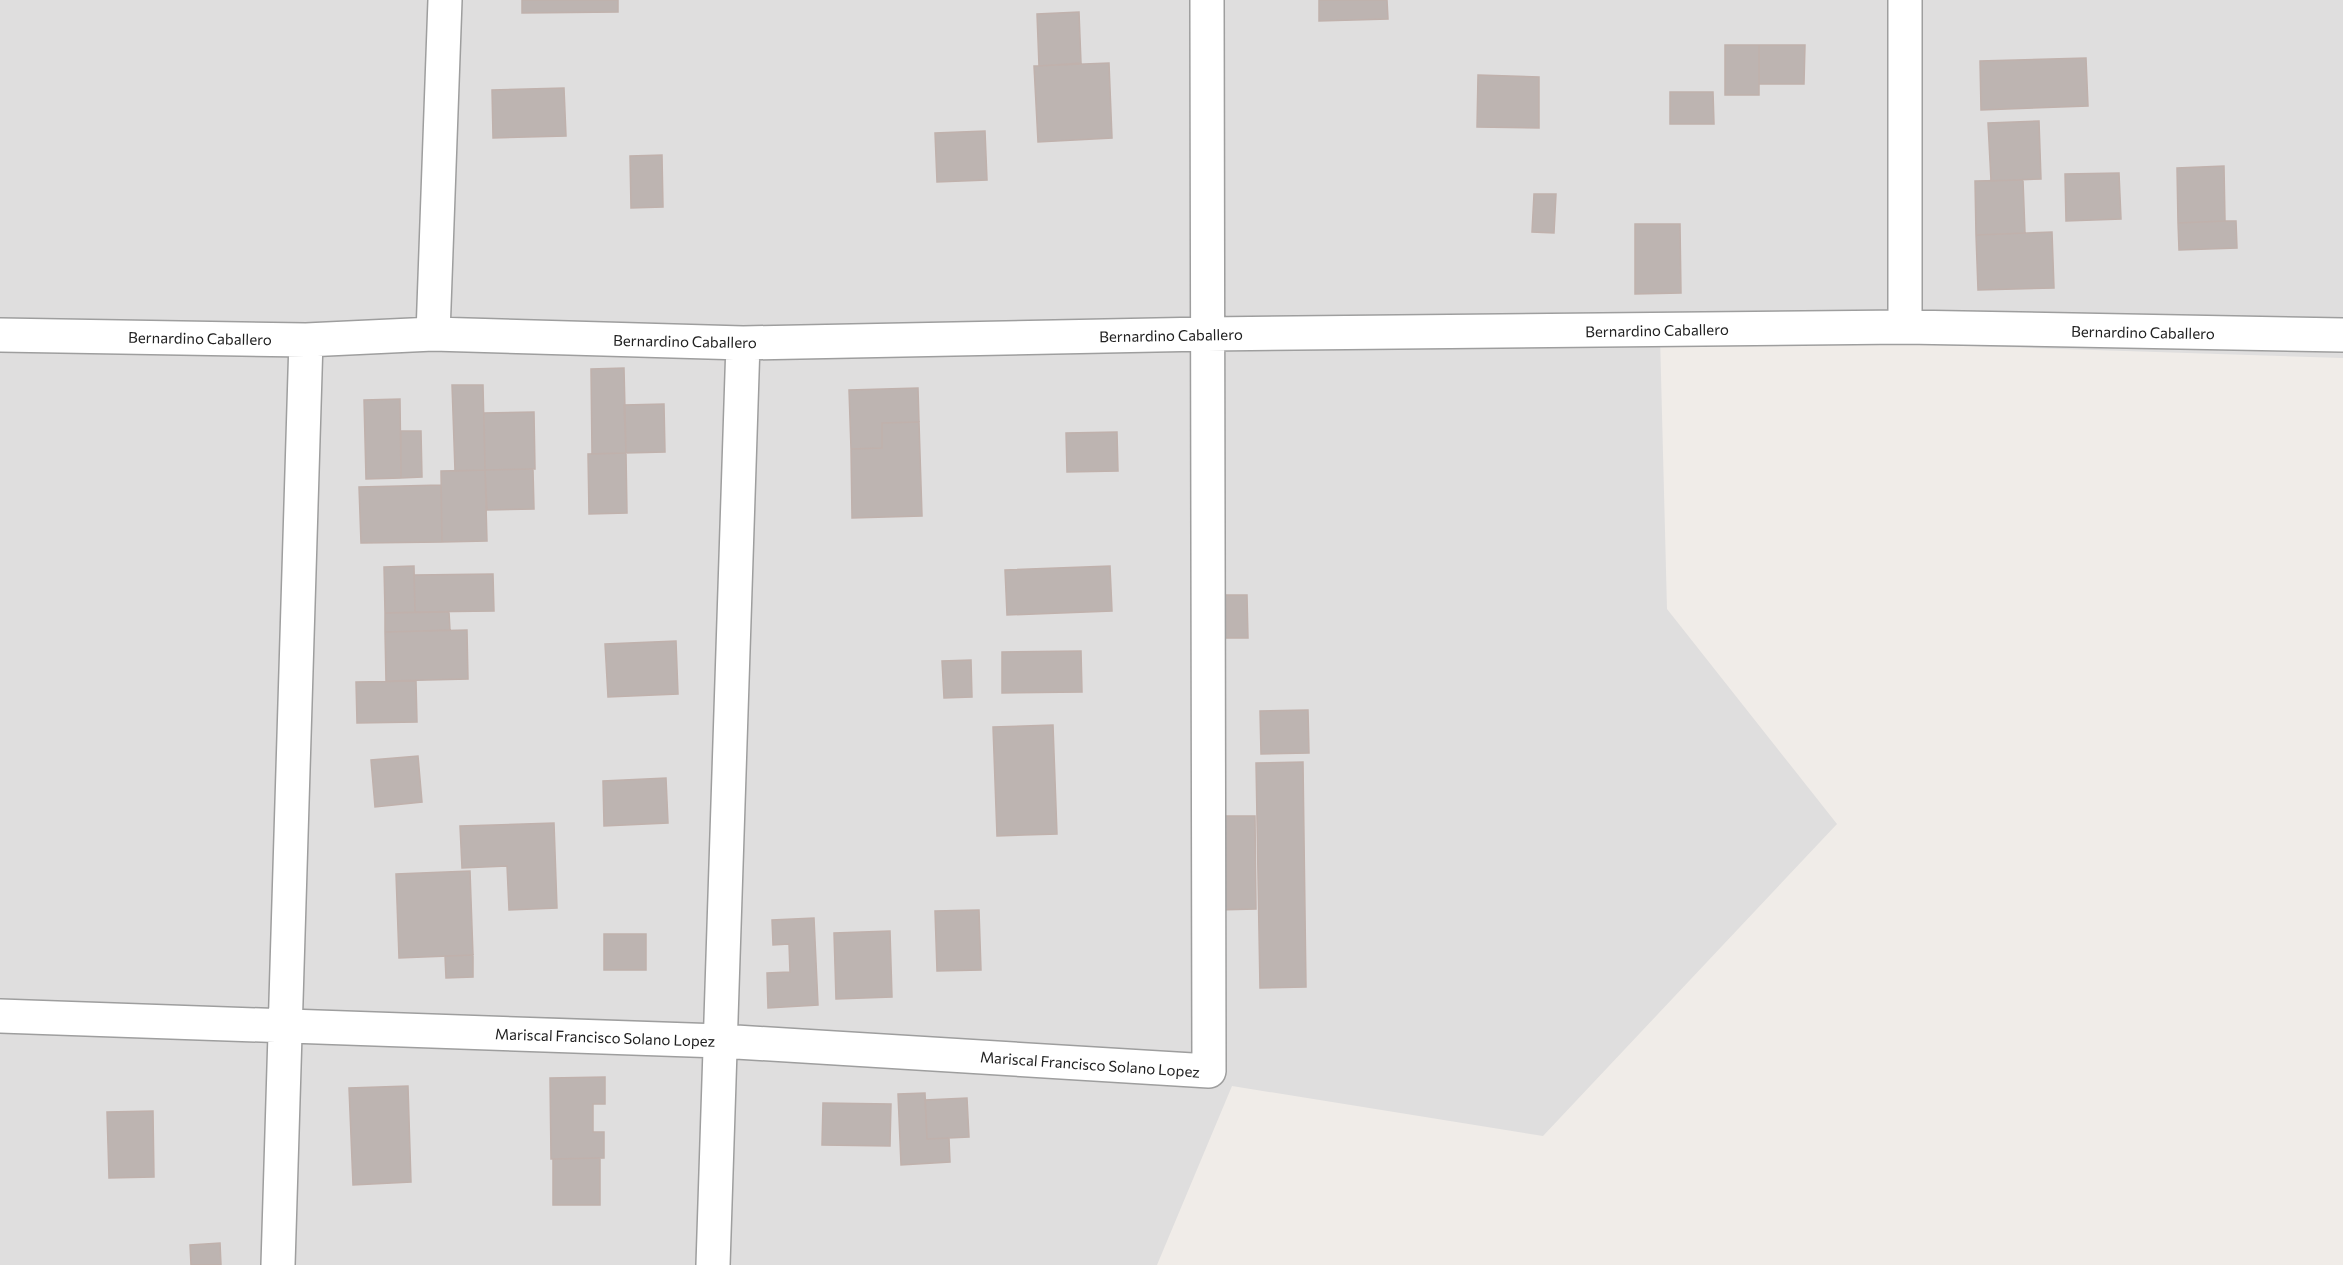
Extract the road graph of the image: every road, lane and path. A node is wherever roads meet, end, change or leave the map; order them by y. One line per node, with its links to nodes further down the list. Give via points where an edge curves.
1 (445, 0): 5 (street)
2 (1207, 0): 6 (street)
3 (1905, 0): 4 (street)
4 (1905, 327): 6 (street, Bernardino Caballero); 8 (street, Bernardino Caballero)
5 (433, 334): 9 (street, Bernardino Caballero); 10 (street, Bernardino Caballero)
6 (1207, 334): 10 (street, Bernardino Caballero); 13 (street, Mariscal Francisco Solano Lopez, via 1209,1071)
7 (0, 335): 9 (street, Bernardino Caballero)
8 (2343, 335)
9 (306, 340): 12 (street)
10 (742, 343): 13 (street)
11 (0, 1016): 12 (street, Mariscal Francisco Solano Lopez)
12 (286, 1026): 13 (street, Mariscal Francisco Solano Lopez); 14 (street)
13 (720, 1041): 15 (street)
14 (278, 1265)
15 (712, 1265)

